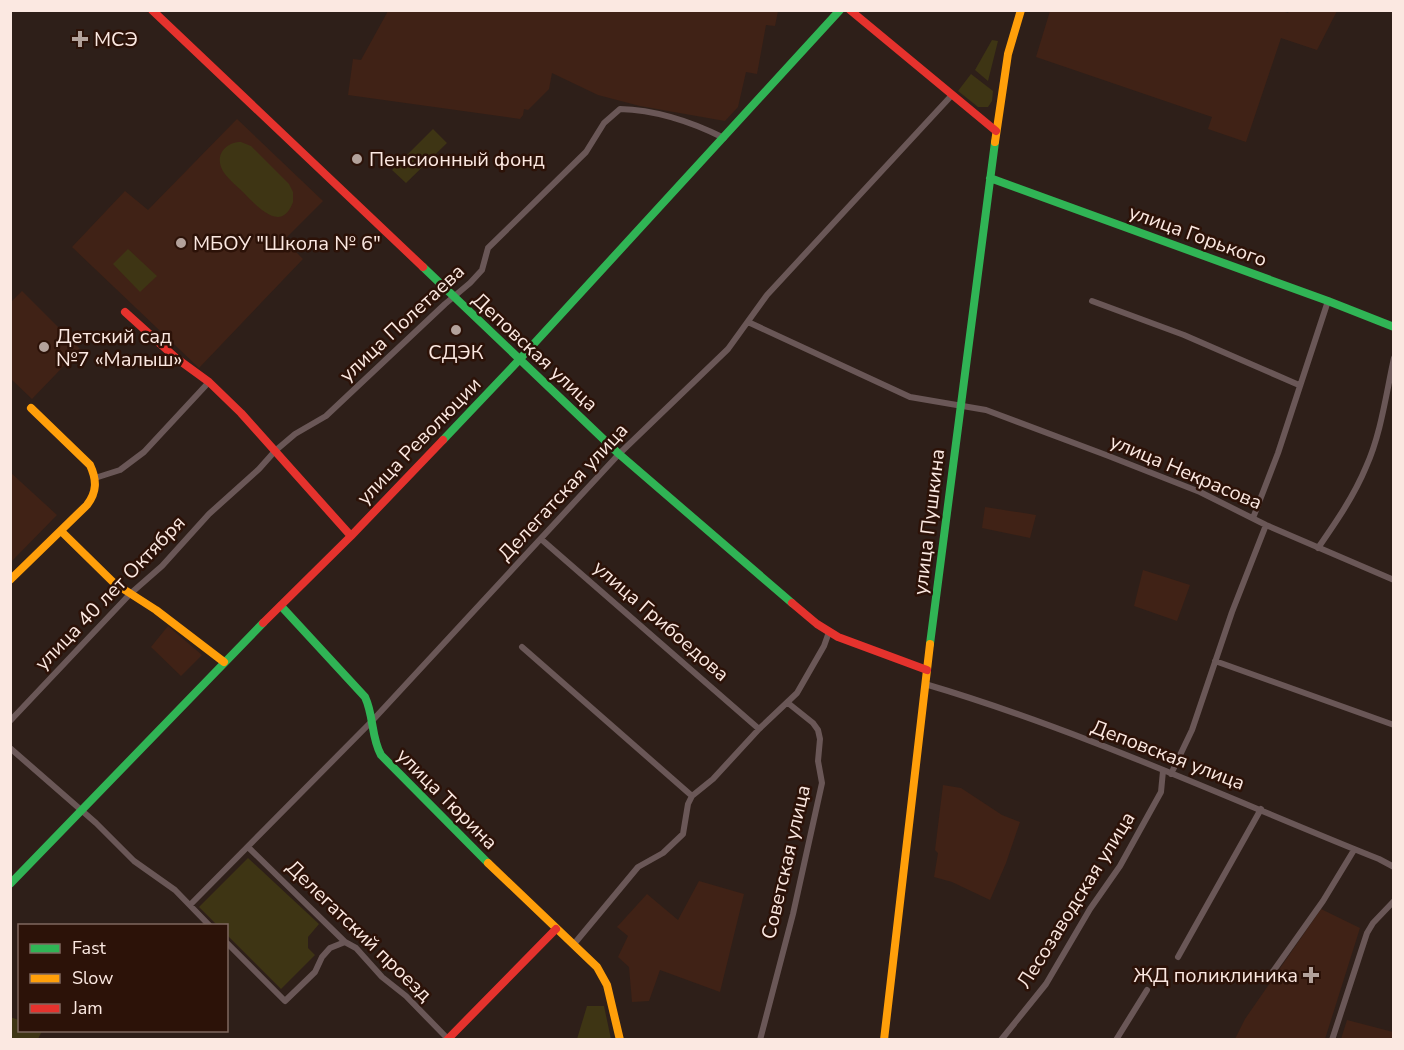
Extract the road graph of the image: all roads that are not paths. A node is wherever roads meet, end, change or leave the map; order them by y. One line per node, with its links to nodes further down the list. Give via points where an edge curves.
1 (152, 10): 9 (street, Деповская улица)
2 (840, 10): 7 (street, улица Революции)
3 (850, 10): 5 (street)
4 (1021, 10): 6 (street, улица Пушкина, via 1008,54)
5 (952, 95): 6 (street); 13 (street, Делегатская улица, via 767,295)
6 (996, 131): 8 (street, улица Пушкина)
7 (724, 138): 9 (street, улица Полетаева, via 690,122 620,109 604,123 586,152 493,243 482,270); 16 (street, улица Революции)
8 (990, 178): 11 (street, улица Горького); 19 (street, улица Пушкина)
9 (453, 297): 16 (street, Деповская улица); 21 (street, улица Полетаева, via 326,416)
10 (1092, 301): 18 (street, via 1184,335)
11 (1328, 301): 14 (street, улица Горького); 18 (street)
12 (124, 312): 17 (street)
13 (748, 322): 19 (street, улица Некрасова, via 910,397); 22 (street, Делегатская улица, via 728,349)
14 (1394, 327)
15 (1394, 358): 30 (street, via 1366,466)
16 (519, 360): 22 (street, Деповская улица); 28 (street, улица Революции)
17 (209, 382): 21 (street); 23 (street, via 144,452 120,470)
18 (1299, 385): 25 (street)
19 (961, 404): 25 (street, улица Некрасова, via 1039,429 1200,492); 39 (street, улица Пушкина)
20 (31, 408): 23 (street, via 87,461)
21 (275, 451): 24 (street, улица Полетаева); 28 (street)
22 (619, 453): 29 (street, Делегатская улица); 35 (street, Деповская улица)
23 (96, 478): 27 (street, via 93,497)
24 (209, 514): 33 (street, улица 40 лет Октября, via 162,566)
25 (1253, 518): 26 (street, улица Некрасова)
26 (1266, 525): 30 (street, улица Некрасова); 37 (street)
27 (61, 531): 31 (street); 33 (street)
28 (351, 536): 34 (street, улица Революции)
29 (541, 539): 43 (street, Делегатская улица); 45 (street, улица Грибоедова)
30 (1318, 548): 32 (street, улица Некрасова)
31 (10, 580)
32 (1394, 580)
33 (130, 594): 38 (street); 42 (street, улица 40 лет Октября)
34 (281, 606): 38 (street, улица Революции); 43 (street, улица Тюрина, via 361,692)
35 (829, 632): 39 (street, Деповская улица); 41 (street)
36 (522, 647): 49 (street)
37 (1215, 661): 44 (street); 48 (street, via 1192,730)
38 (224, 662): 51 (street, улица Революции)
39 (927, 670): 40 (street, улица Пушкина)
40 (925, 684): 47 (street, Деповская улица, via 1007,709); 69 (street, улица Пушкина)
41 (788, 703): 45 (street); 68 (street, Советская улица, via 818,730 822,783)
42 (10, 721)
43 (372, 721): 52 (street, Делегатская улица); 59 (street, улица Тюрина, via 374,744 381,755)
44 (1394, 725)
45 (759, 729): 49 (street)
46 (10, 748): 51 (street)
47 (1163, 771): 48 (street, Деповская улица); 70 (street, Лесозаводская улица, via 1161,792 1133,844 1046,984)
48 (1171, 774): 50 (street, Деповская улица)
49 (692, 796): 62 (street, via 683,834 663,853 638,867)
50 (1260, 809): 53 (street, Деповская улица); 63 (street)
51 (81, 810): 55 (street, улица Революции); 57 (street, via 134,861 167,883)
52 (248, 847): 57 (street, Делегатская улица); 60 (street, Делегатский проезд)
53 (1354, 850): 54 (street, Деповская улица); 64 (street)
54 (1394, 867)
55 (10, 884)
56 (1394, 901): 72 (street, via 1367,933)
57 (190, 905): 58 (street)
58 (208, 924)
59 (556, 929): 62 (street, улица Тюрина); 66 (street)
60 (345, 942): 61 (street, via 330,948 315,972 285,1001); 66 (street, Делегатский проезд, via 356,948)
61 (228, 944)
62 (574, 944): 67 (street, улица Тюрина, via 603,976)
63 (1178, 957)
64 (1269, 977)
65 (1147, 990): 71 (street)
66 (448, 1039)
67 (620, 1040)
68 (760, 1040)
69 (884, 1040)
70 (1001, 1040)
71 (1116, 1040)
72 (1332, 1040)

